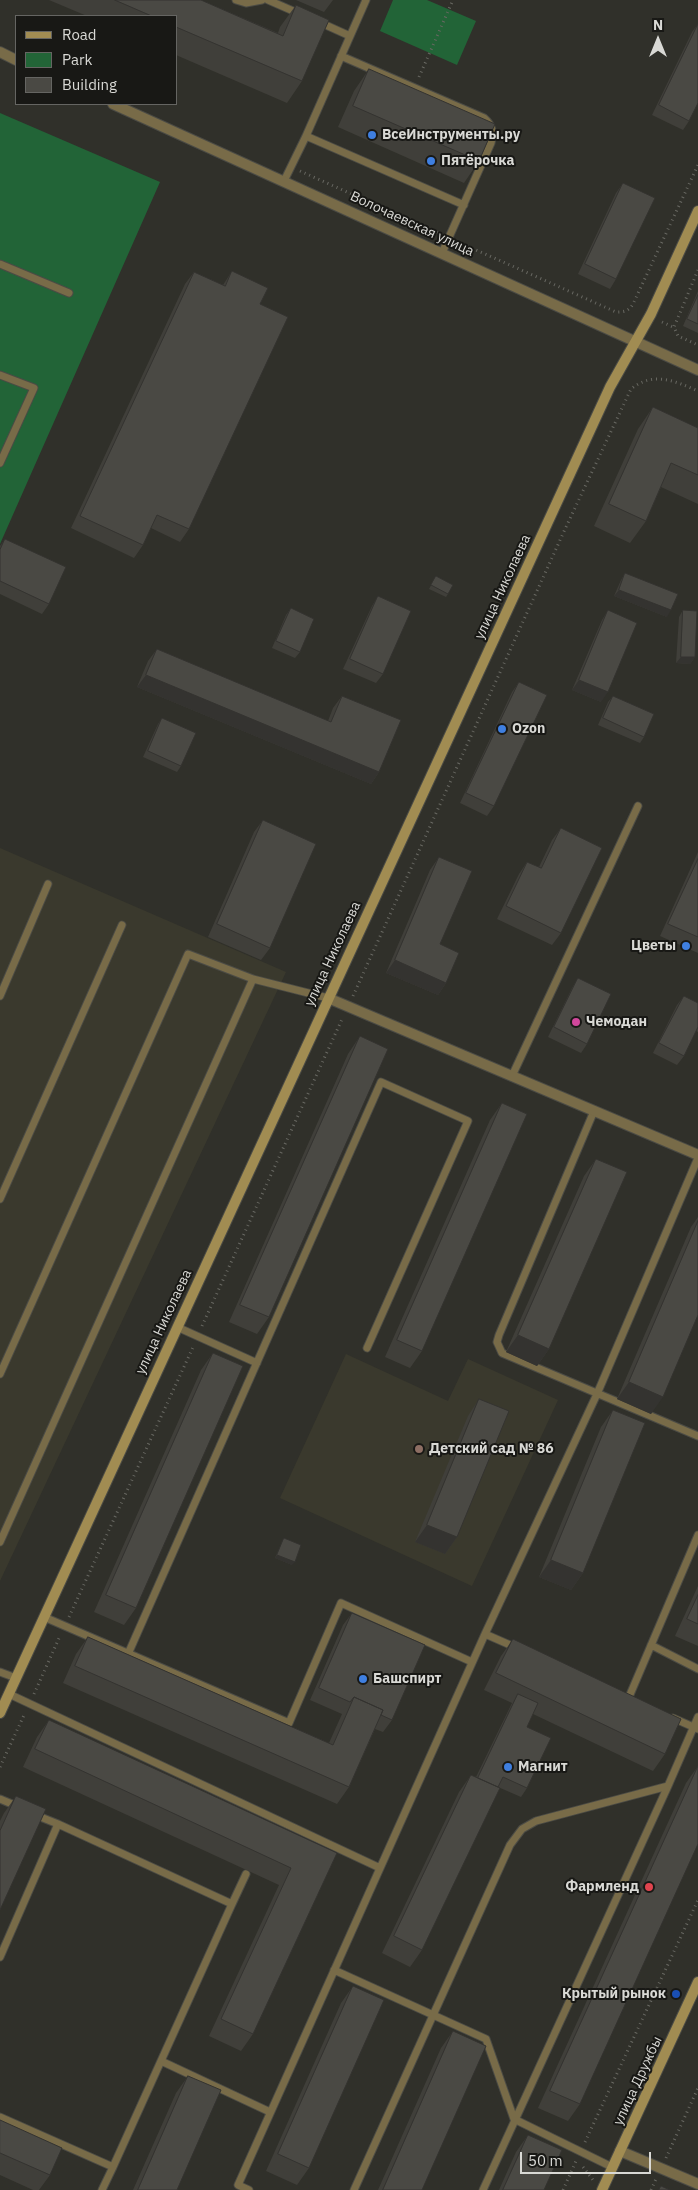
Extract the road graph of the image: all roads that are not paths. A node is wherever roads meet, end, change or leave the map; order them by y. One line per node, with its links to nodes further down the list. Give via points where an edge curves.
1 (236, 0): 2 (lane, via 246,3)
2 (262, 0)
3 (268, 0): 5 (lane)
4 (366, 0): 7 (lane)
5 (304, 16)
6 (314, 20): 7 (lane)
7 (350, 36): 9 (lane)
8 (0, 52): 10 (street)
9 (342, 56): 12 (lane); 14 (lane, via 484,118 492,129 491,143)
10 (15, 60)
11 (115, 105): 13 (street, Волочаевская улица)
12 (306, 136): 13 (lane); 14 (lane)
13 (284, 181): 16 (street, Волочаевская улица)
14 (464, 205): 16 (lane)
15 (698, 211): 19 (main road, улица Николаева)
16 (442, 253): 19 (street, Волочаевская улица)
17 (0, 264): 18 (lane)
18 (69, 293)
19 (635, 343): 20 (street, Волочаевская улица); 28 (main road, улица Николаева, via 610,387)
20 (698, 370)
21 (0, 374): 22 (lane, via 34,388)
22 (0, 463)
23 (638, 806): 29 (lane)
24 (48, 884): 27 (lane)
25 (122, 925): 32 (lane)
26 (253, 980): 28 (lane); 36 (lane, via 188,954); 40 (lane)
27 (0, 996)
28 (328, 998): 29 (street); 33 (main road, улица Николаева)
29 (512, 1076): 30 (street)
30 (594, 1111): 31 (street); 37 (lane, via 498,1342 502,1353)
31 (698, 1156): 37 (lane)
32 (0, 1198)
33 (177, 1327): 35 (lane); 41 (main road, улица Николаева)
34 (367, 1348): 35 (lane, via 468,1121 381,1082)
35 (257, 1363): 45 (lane)
36 (0, 1374)
37 (597, 1394): 38 (lane); 42 (lane)
38 (698, 1436)
39 (698, 1535): 43 (lane)
40 (0, 1542)
41 (44, 1617): 45 (lane); 49 (main road, улица Николаева)
42 (485, 1634): 44 (lane); 46 (lane)
43 (651, 1645): 47 (lane); 52 (lane)
44 (521, 1650)
45 (128, 1654): 46 (lane, via 289,1723 341,1603)
46 (472, 1662): 61 (lane)
47 (698, 1669)
48 (0, 1672): 49 (lane)
49 (16, 1678): 51 (main road, улица Николаева)
50 (620, 1693): 52 (lane)
51 (9, 1694): 54 (main road, улица Николаева); 61 (lane, via 271,1821)
52 (629, 1697): 53 (lane)
53 (637, 1701)
54 (0, 1713)
55 (669, 1716): 57 (lane)
56 (698, 1717): 57 (lane)
57 (696, 1728): 58 (lane)
58 (668, 1786): 67 (lane, via 536,1821 522,1829 510,1845); 71 (lane)
59 (0, 1799): 60 (lane)
60 (58, 1824): 63 (lane); 64 (lane)
61 (380, 1868): 65 (lane)
62 (246, 1874): 63 (lane)
63 (232, 1904): 68 (lane)
64 (0, 1957)
65 (334, 1970): 67 (lane); 69 (lane)
66 (698, 1982): 72 (main road, улица Дружбы)
67 (433, 2015): 71 (lane, via 486,2039); 78 (lane)
68 (161, 2061): 69 (lane); 73 (lane)
69 (270, 2112): 77 (lane, via 238,2185)
70 (0, 2117): 73 (lane)
71 (514, 2119): 74 (lane); 79 (lane)
72 (620, 2151): 74 (main road, улица Дружбы); 75 (street, via 659,2173)
73 (113, 2167): 76 (lane)
74 (612, 2167): 80 (main road, улица Дружбы)
75 (698, 2184)
76 (102, 2190)
77 (249, 2190)
78 (354, 2190)
79 (483, 2190)
80 (602, 2190)

